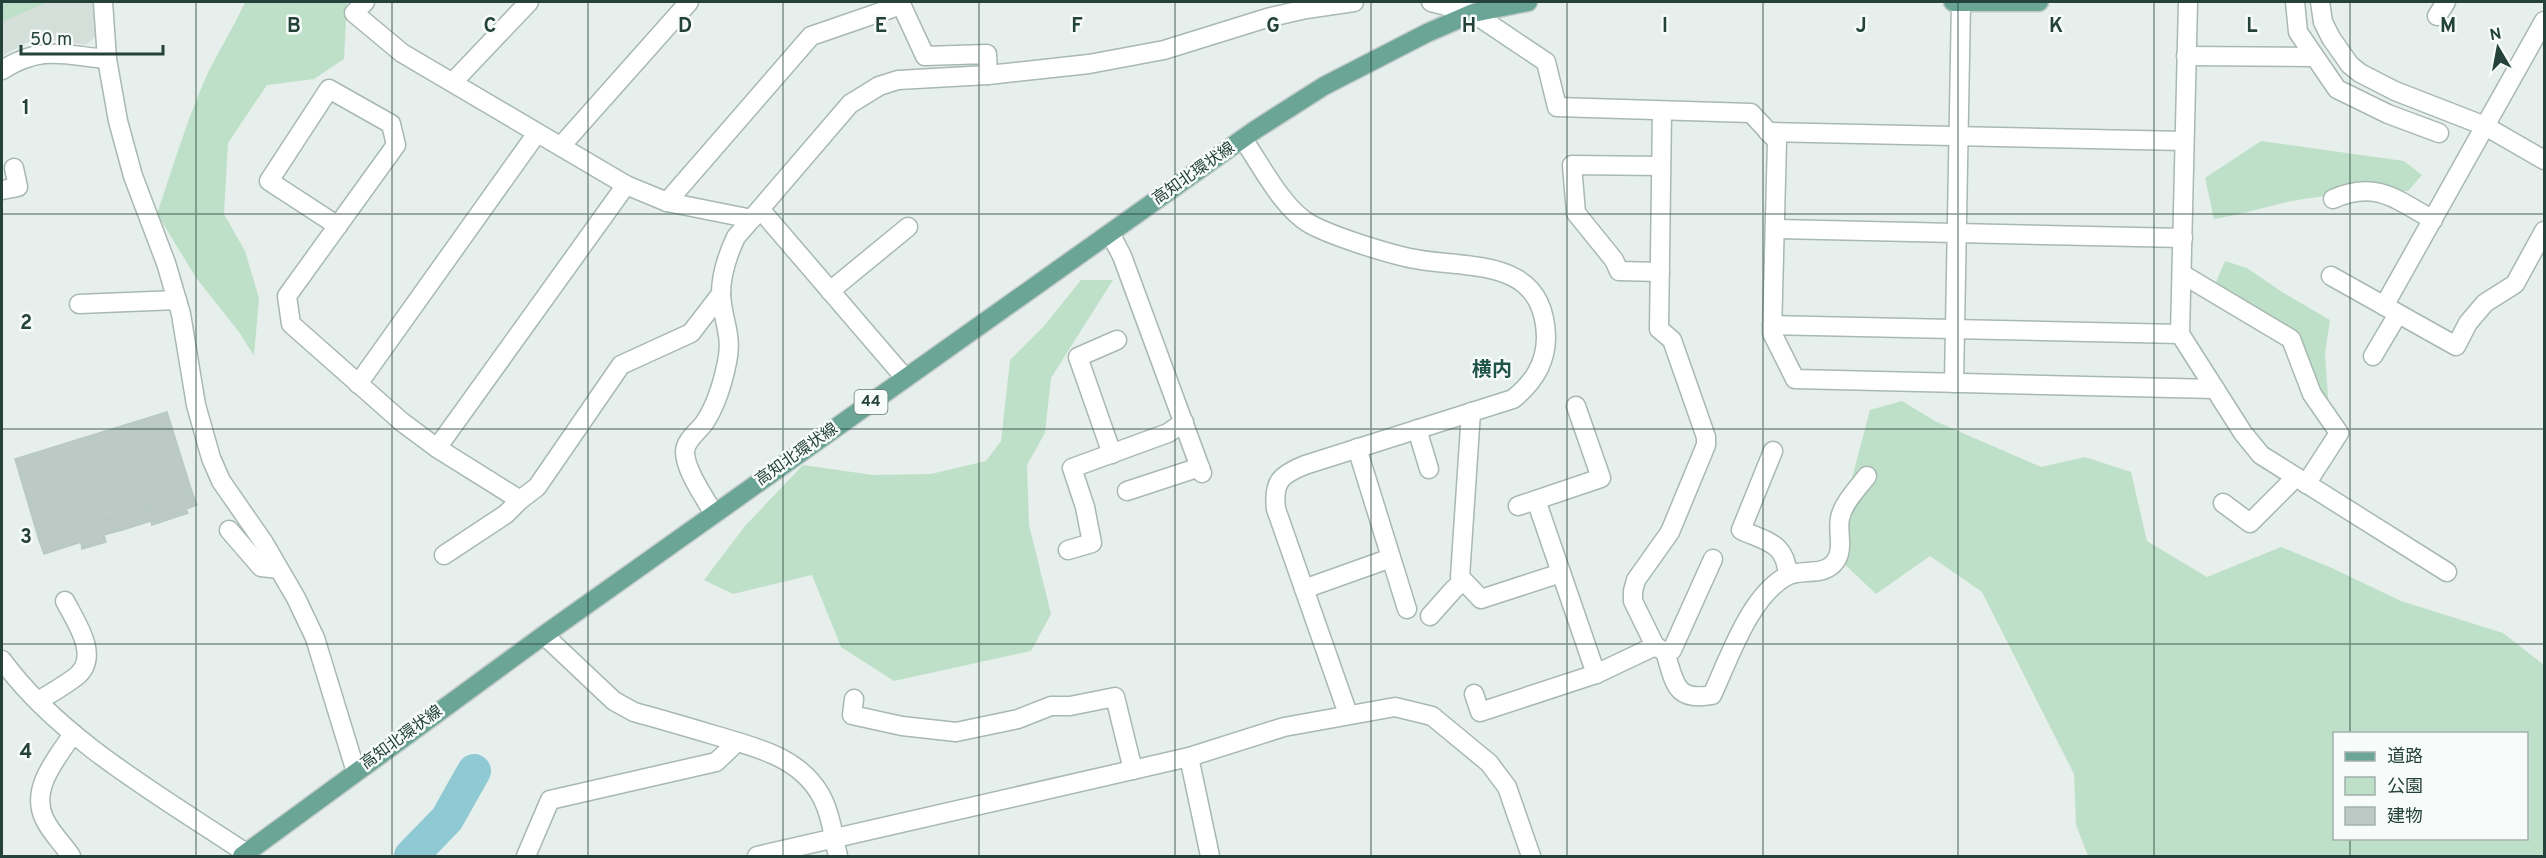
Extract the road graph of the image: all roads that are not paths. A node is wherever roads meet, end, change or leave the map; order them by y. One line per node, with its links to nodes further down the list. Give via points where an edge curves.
1 (103, 2): 19 (street)
2 (365, 2): 22 (street, via 354,13 402,52)
3 (529, 2): 22 (street)
4 (690, 2): 31 (street)
5 (1354, 2): 21 (street, via 1267,18 1164,50 1089,64)
6 (1432, 2): 15 (street)
7 (1528, 2): 15 (main road, 高知北環状線 / 44)
8 (1953, 2): 9 (main road)
9 (1961, 2): 10 (main road); 28 (street)
10 (2039, 2)
11 (2188, 2): 17 (street)
12 (2295, 2): 18 (street, via 2298,32)
13 (2320, 2): 24 (street, via 2331,38 2360,73)
14 (900, 3): 21 (street, via 925,56 987,54); 38 (street, via 811,36)
15 (1473, 13): 23 (street, via 1546,62 1557,107); 29 (main road, 高知北環状線 / 44, via 1324,86)
16 (2544, 21): 24 (street)
17 (2186, 56): 18 (street); 30 (street)
18 (2315, 57): 27 (street, via 2337,89)
19 (107, 59): 20 (street, via 47,53 24,58); 53 (street, via 133,176)
20 (2, 70)
21 (988, 75): 39 (street, via 898,80 861,95)
22 (453, 82): 26 (street)
23 (1662, 111): 25 (street, via 1751,113); 33 (street)
24 (2485, 126): 32 (street); 40 (street)
25 (1768, 132): 28 (street); 43 (street, via 1777,141)
26 (537, 133): 31 (street); 63 (street)
27 (2439, 133)
28 (1958, 136): 30 (street); 46 (street)
29 (1243, 139): 45 (main road, 高知北環状線 / 44); 66 (street, via 1290,207 1309,224 1405,257 1500,270 1535,298 1542,313 1546,341 1539,371 1513,399)
30 (2184, 141): 47 (street)
31 (561, 146): 35 (street)
32 (2544, 160)
33 (1661, 166): 48 (street); 48 (street, via 1572,165 1576,213 1619,271)
34 (14, 168): 36 (street, via 18,187)
35 (626, 185): 38 (street); 69 (street)
36 (2, 190)
37 (2333, 199): 40 (street, via 2349,192 2374,191)
38 (667, 201): 39 (street)
39 (756, 214): 51 (street); 52 (street, via 729,251)
40 (2433, 220): 55 (street)
41 (338, 226): 41 (street, via 396,145 391,124 329,89 269,181); 63 (street, via 287,296 291,324)
42 (908, 227): 51 (street)
43 (1775, 229): 46 (street); 56 (street)
44 (2544, 231): 55 (street, via 2515,284 2485,303 2456,346)
45 (1110, 233): 61 (main road, 高知北環状線 / 44); 67 (street)
46 (1956, 233): 47 (street); 57 (street)
47 (2182, 238): 49 (street)
48 (1660, 272): 97 (street, via 1659,329 1672,340 1706,437 1706,446 1670,532 1636,580 1633,591 1633,601)
49 (2182, 274): 58 (street); 75 (street, via 2291,339 2312,394 2339,433)
50 (2331, 276): 55 (street)
51 (831, 291): 61 (street)
52 (721, 294): 77 (street, via 691,333 621,365 537,487); 81 (street, via 729,332 728,361 717,399 685,450 687,465)
53 (177, 300): 54 (street); 87 (street, via 211,458 221,481)
54 (79, 304)
55 (2391, 310): 60 (street)
56 (1772, 325): 57 (street); 62 (street, via 1772,333 1795,379)
57 (1955, 330): 58 (street); 62 (street)
58 (2180, 334): 64 (street)
59 (1117, 340): 72 (street, via 1078,357)
60 (2373, 356)
61 (905, 378): 81 (main road, 高知北環状線 / 44)
62 (1954, 383): 64 (street)
63 (358, 384): 69 (street)
64 (2215, 389): 75 (street, via 2261,455)
65 (1576, 406): 78 (street, via 1600,478)
66 (1472, 412): 68 (street); 91 (street, via 1460,577)
67 (1184, 422): 72 (street, via 1168,433); 76 (street, via 1201,470)
68 (1417, 429): 70 (street); 73 (street)
69 (437, 448): 77 (street)
70 (1357, 448): 85 (street); 92 (street, via 1292,470 1280,479 1274,491 1276,509)
71 (1773, 451): 90 (street, via 1741,530 1780,548 1787,560)
72 (1112, 454): 83 (street, via 1072,468 1092,543)
73 (1430, 469)
74 (1867, 476): 90 (street, via 1840,518 1836,562 1825,570)
75 (2301, 481): 79 (street, via 2250,523); 88 (street)
76 (1127, 491)
77 (520, 500): 84 (street, via 506,514)
78 (1536, 500): 80 (street); 89 (street)
79 (2223, 503)
80 (1518, 506)
81 (714, 514): 96 (main road, 高知北環状線 / 44)
82 (229, 530): 87 (street, via 261,567)
83 (1068, 550)
84 (444, 555)
85 (1391, 558): 92 (street); 94 (street)
86 (1713, 558): 97 (street, via 1672,650)
87 (279, 569): 108 (street, via 315,638)
88 (2447, 572)
89 (1562, 573): 91 (street, via 1481,599); 99 (street)
90 (1788, 575): 97 (street, via 1755,605 1712,695 1684,695)
91 (1463, 581): 95 (street)
92 (1304, 590): 103 (street)
93 (65, 601): 102 (street, via 83,635 87,659 79,674)
94 (1407, 609)
95 (1430, 616)
96 (544, 635): 105 (street, via 614,701 634,711); 108 (main road, 高知北環状線 / 44)
97 (1660, 649): 99 (street)
98 (2, 660): 102 (street)
99 (1596, 674): 100 (street, via 1480,712)
100 (1474, 694)
101 (854, 699): 107 (street, via 852,715 956,732 1018,719 1051,706 1115,697)
102 (38, 701): 104 (street)
103 (1348, 714): 106 (street, via 1284,727); 115 (street, via 1395,707 1432,716 1498,775 1516,810)
104 (73, 734): 110 (street); 111 (street, via 48,771 40,808)
105 (737, 742): 109 (street, via 770,752 810,780 828,810); 112 (street, via 716,762 550,801)
106 (1189, 758): 107 (street); 114 (street)
107 (1133, 770): 109 (street)
108 (356, 772): 110 (main road, 高知北環状線 / 44)
109 (836, 848): 113 (street)
110 (244, 855)
111 (71, 856)
112 (526, 856)
113 (757, 856)
114 (1210, 856)
115 (1531, 856)

